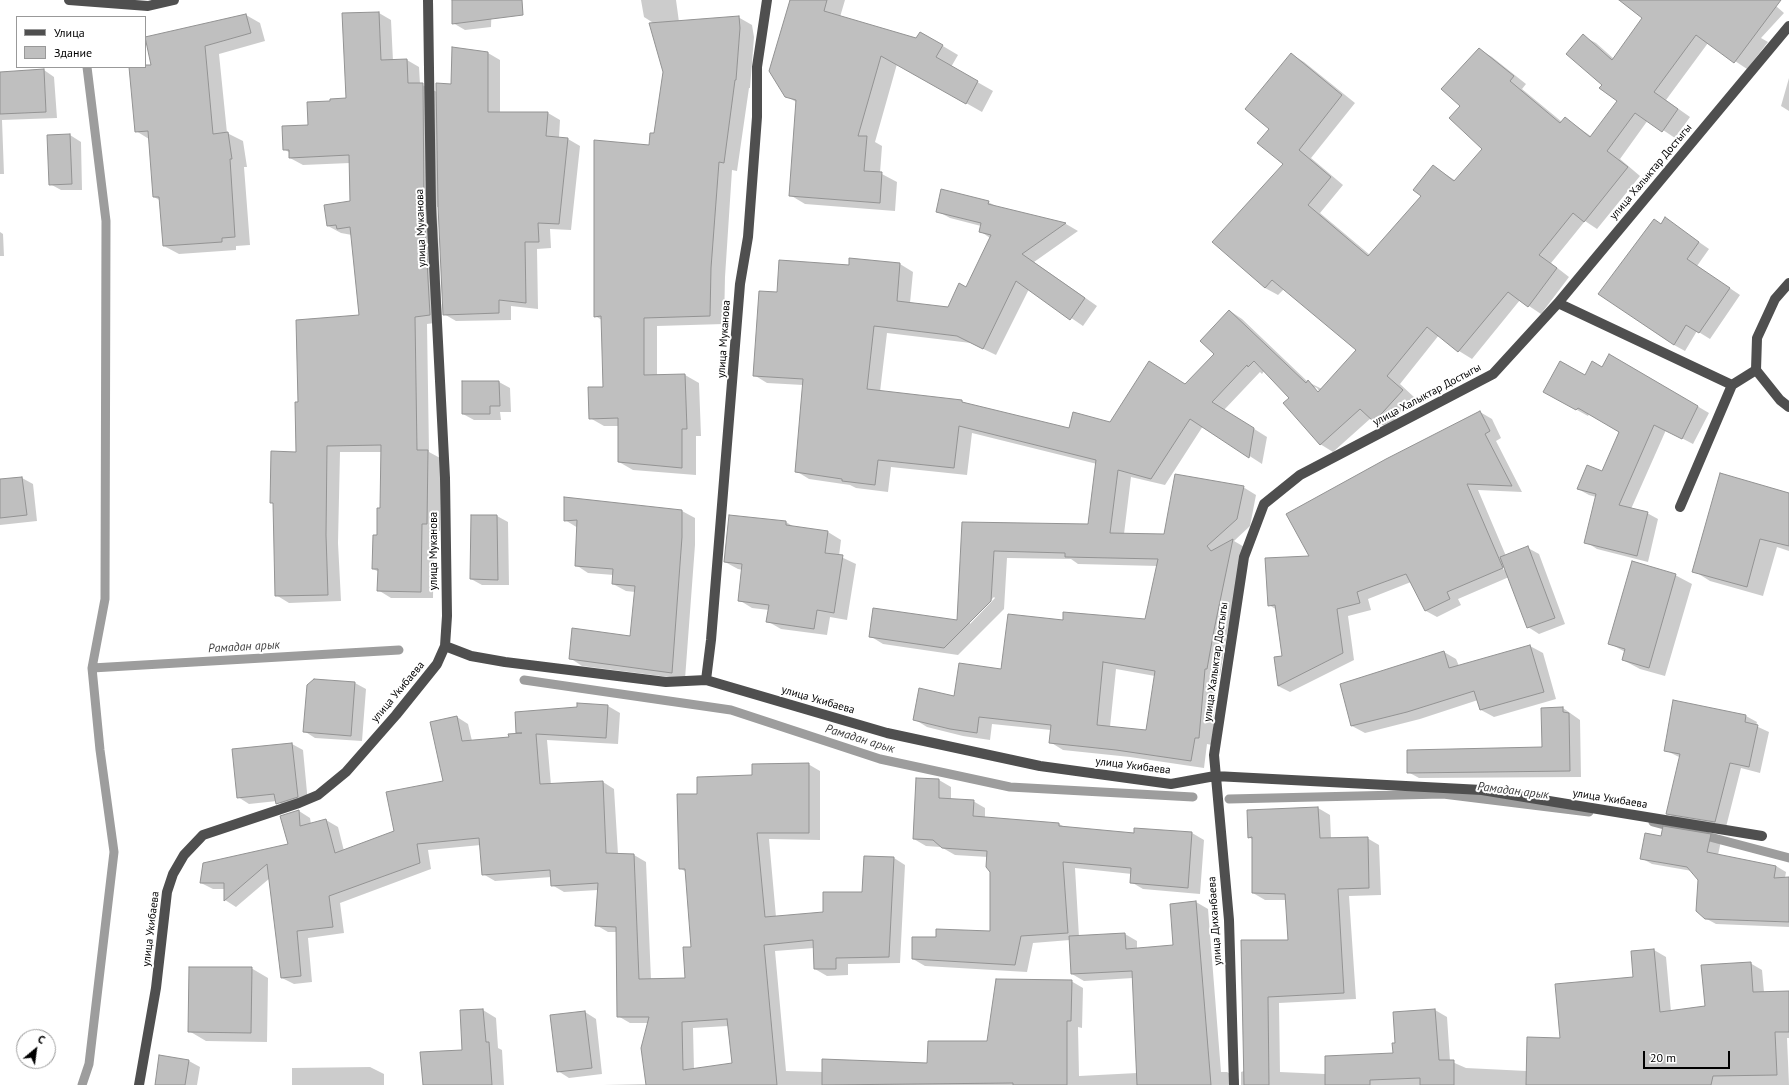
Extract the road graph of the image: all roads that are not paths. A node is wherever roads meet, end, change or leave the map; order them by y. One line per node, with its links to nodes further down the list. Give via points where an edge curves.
1 (70, 0): 5 (street)
2 (174, 0): 5 (street)
3 (428, 0): 13 (street, улица Муканова, via 431,206 445,478)
4 (767, 0): 14 (street, улица Муканова, via 757,67 757,117 748,237 740,284)
5 (148, 3)
6 (1789, 26): 8 (street, улица Халыктар Достыгы)
7 (1789, 283): 9 (street, via 1775,299 1757,338)
8 (1558, 303): 10 (street); 15 (street, улица Халыктар Достыгы, via 1492,374 1300,476 1264,504 1244,557)
9 (1756, 370): 10 (street); 11 (street, via 1780,400)
10 (1732, 385): 12 (street)
11 (1789, 407)
12 (1680, 507)
13 (445, 646): 14 (street, улица Укибаева, via 471,656 505,662 666,682); 18 (street, улица Укибаева, via 434,669 396,714 346,772 318,795 203,836 184,855 173,874 167,892 156,988)
14 (706, 680): 16 (street, улица Укибаева, via 887,732 1040,766 1171,784)
15 (1214, 755): 16 (street, улица Диханбаева)
16 (1215, 776): 17 (street, улица Укибаева, via 1482,790); 19 (street, улица Диханбаева, via 1229,920)
17 (1762, 836)
18 (139, 1085)
19 (1234, 1085)

